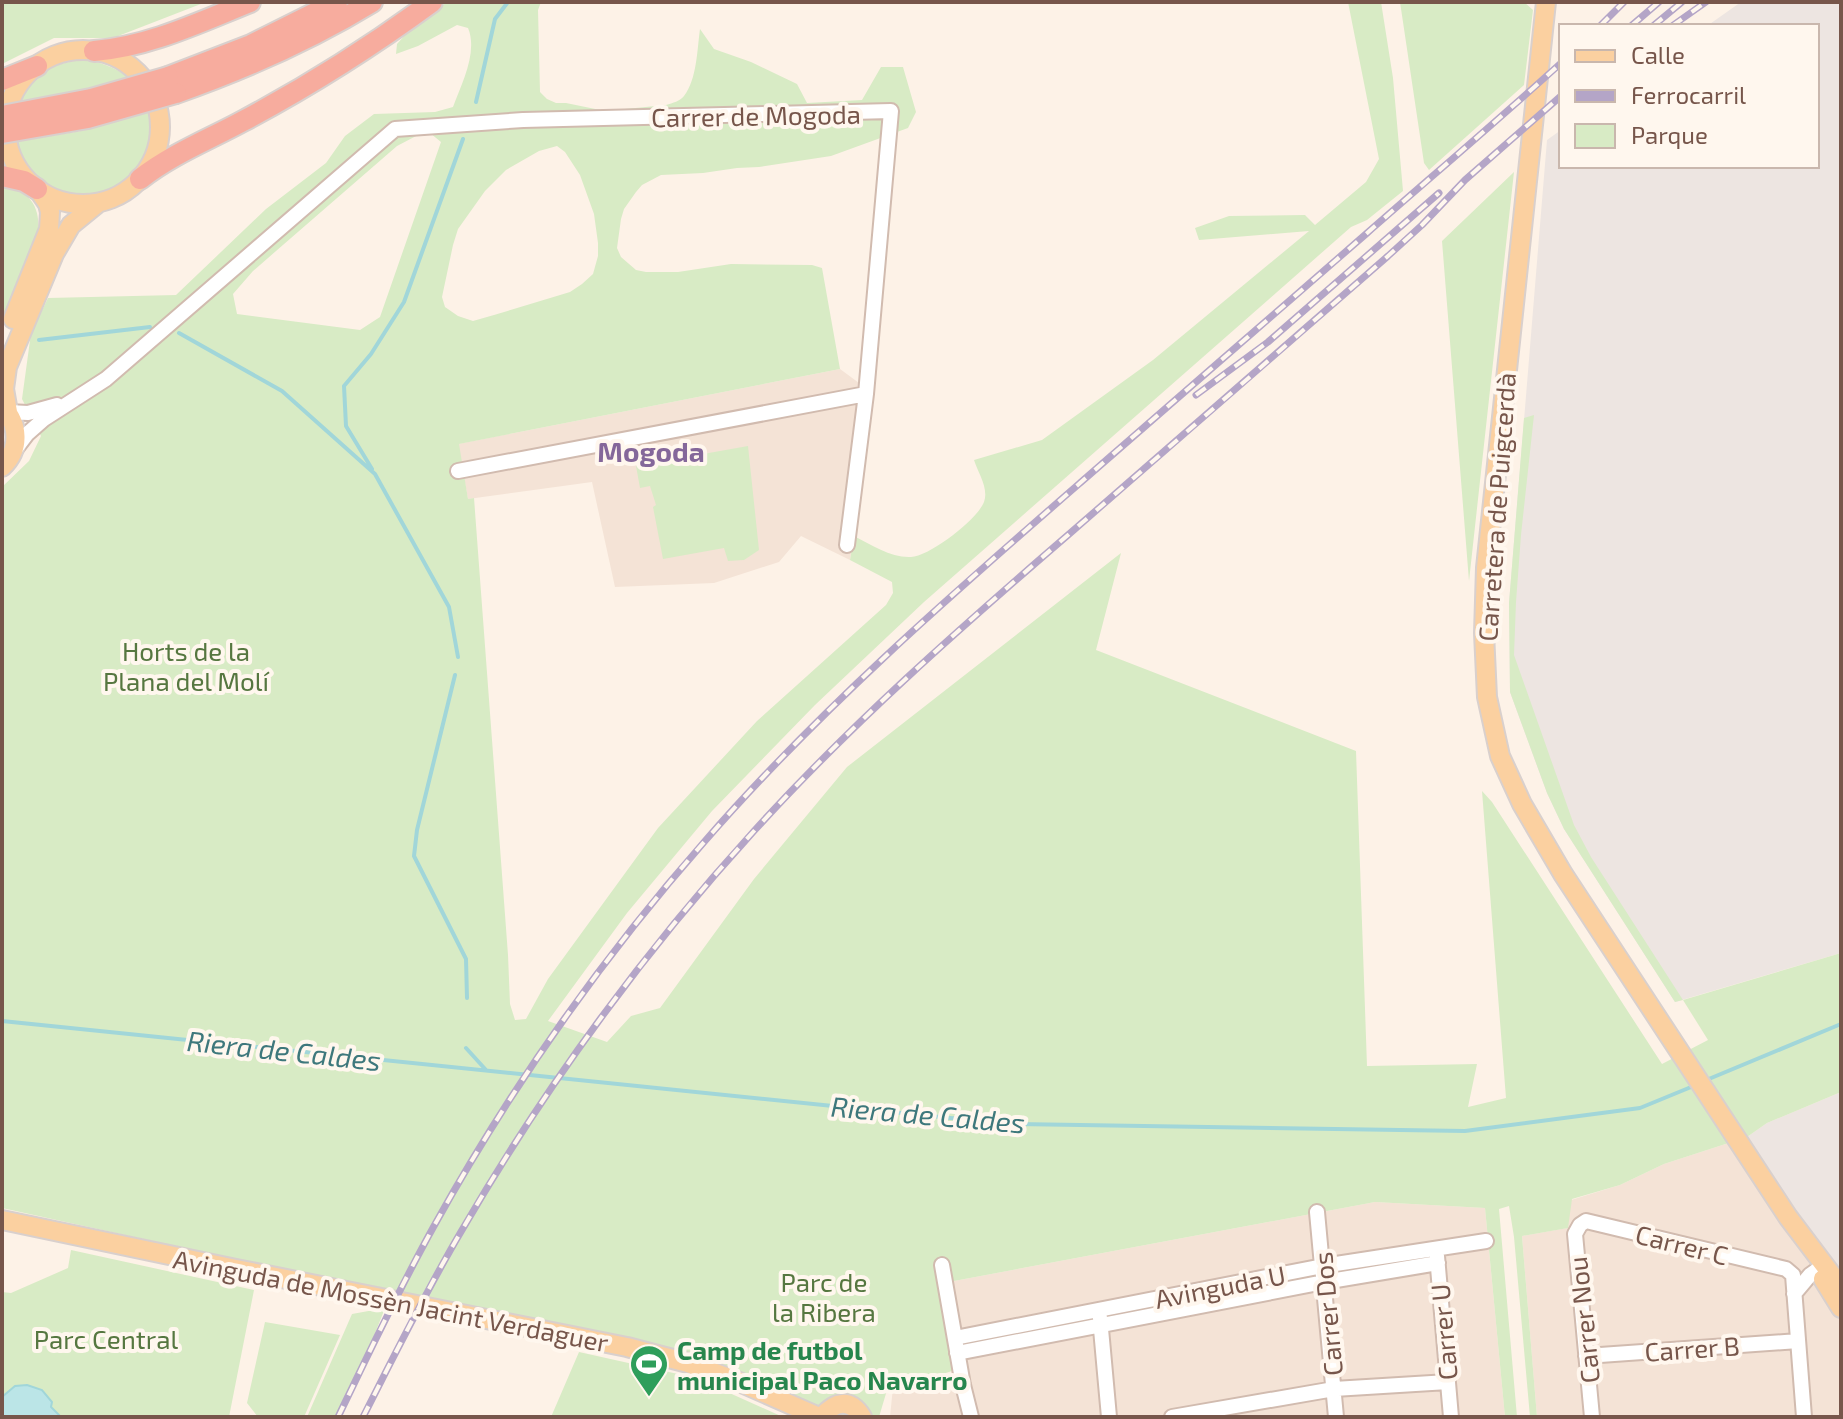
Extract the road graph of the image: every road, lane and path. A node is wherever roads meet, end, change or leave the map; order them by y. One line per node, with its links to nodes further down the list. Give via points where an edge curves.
1 (250, 2): 6 (highway, via 148,40)
2 (337, 2): 9 (highway)
3 (372, 2): 9 (highway, via 289,47 211,80)
4 (432, 2): 13 (highway, via 306,86 162,162)
5 (1546, 2): 25 (main road, Carretera de Puigcerdà, via 1486,568 1487,697 1500,756 1522,804)
6 (94, 51): 7 (main road, via 62,53); 13 (main road, via 130,66 154,94 159,141)
7 (37, 66): 8 (highway); 14 (main road, via 10,100 5,129 11,156)
8 (2, 80)
9 (172, 85): 10 (highway, bridge); 11 (highway, bridge, via 78,120)
10 (2, 116)
11 (2, 133)
12 (2, 176): 14 (highway)
13 (140, 179): 15 (main road)
14 (37, 189): 15 (main road, via 71,204); 16 (main road, via 48,204 49,229)
15 (98, 203): 19 (main road, via 71,225 54,254 7,367)
16 (2, 346)
17 (866, 394): 18 (street, Carrer de Mogoda, via 891,111 523,120 395,129 106,379); 22 (street); 23 (street)
18 (69, 401): 19 (street, Carrer de Mogoda, via 28,413); 20 (street, Carrer de Mogoda, via 35,426)
19 (5, 409): 20 (main road, via 16,432)
20 (14, 451): 21 (main road)
21 (2, 467)
22 (458, 471)
23 (847, 545)
24 (1317, 1212): 32 (street, Carrer Dos)
25 (1788, 1217): 33 (main road, Carretera de Puigcerdà); 35 (main road, Carretera de Puigcerdà)
26 (2, 1220): 46 (main road, Avinguda de Mossèn Jacint Verdaguer, via 627,1347 688,1363)
27 (1580, 1225): 36 (street, Carrer C, via 1586,1221 1786,1269 1793,1275); 42 (street, Carrer Nou, via 1575,1234)
28 (1486, 1241): 29 (street, Avinguda U)
29 (1436, 1248): 30 (street, Carrer U); 32 (street, Avinguda U)
30 (1438, 1263): 34 (street, Avinguda U); 43 (street, Carrer U)
31 (942, 1265): 41 (street)
32 (1323, 1266): 34 (street, Carrer Dos); 38 (street, Avinguda U)
33 (1817, 1270): 36 (street); 37 (main road, Carretera de Puigcerdà)
34 (1324, 1282): 39 (street, Avinguda U); 44 (street, Carrer Dos)
35 (1841, 1287)
36 (1794, 1294): 40 (street)
37 (1841, 1308)
38 (1099, 1309): 39 (street); 41 (street, Avinguda U)
39 (1101, 1325): 41 (street, Avinguda U); 49 (street)
40 (1798, 1341): 42 (street, Carrer B); 54 (street)
41 (956, 1345): 48 (street)
42 (1586, 1356): 53 (street, Carrer Nou)
43 (1448, 1382): 44 (street); 52 (street, Carrer U)
44 (1334, 1389): 45 (street); 51 (street, Carrer Dos)
45 (1220, 1413): 50 (street)
46 (821, 1417): 47 (main road, via 844,1403 857,1408)
47 (862, 1417)
48 (971, 1417)
49 (1109, 1417)
50 (1172, 1417)
51 (1336, 1417)
52 (1451, 1417)
53 (1592, 1417)
54 (1804, 1417)

